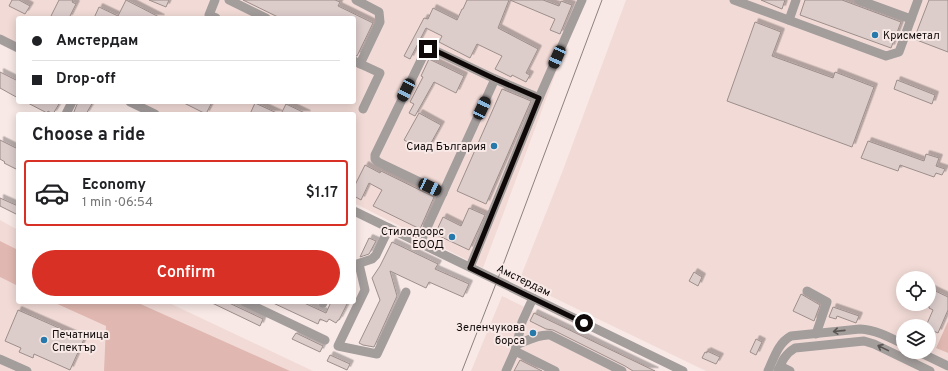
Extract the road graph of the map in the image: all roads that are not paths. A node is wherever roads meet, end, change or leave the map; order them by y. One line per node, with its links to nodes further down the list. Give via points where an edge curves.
1 (215, 0): 9 (street, via 209,14)
2 (229, 0): 10 (street)
3 (356, 0): 15 (street, via 379,12 380,17 380,22)
4 (582, 0): 17 (street)
5 (734, 0): 12 (street)
6 (796, 0): 12 (street)
7 (859, 0): 11 (street)
8 (918, 0): 11 (street)
9 (212, 16)
10 (262, 16)
11 (911, 19): 12 (street, via 899,52 886,56)
12 (789, 20)
13 (0, 39): 14 (street)
14 (16, 47)
15 (357, 62): 19 (street, via 380,73)
16 (495, 79): 17 (street); 21 (street); 21 (street, via 432,49 426,50 375,155 378,162)
17 (539, 98): 26 (street)
18 (134, 104): 20 (street)
19 (363, 109)
20 (151, 112)
21 (443, 193): 24 (street)
22 (356, 212): 23 (street, Амстердам)
23 (389, 228): 24 (street, Амстердам); 25 (street, via 376,255 372,259)
24 (420, 243): 26 (street, Амстердам)
25 (356, 264): 28 (street, via 365,290 338,346 377,354)
26 (470, 268): 29 (street, Амстердам)
27 (807, 291): 31 (street, via 827,302)
28 (406, 292)
29 (533, 298): 34 (street, via 522,322); 42 (street, Амстердам)
30 (249, 304): 32 (street)
31 (816, 334): 33 (street, one-way to 31, via 868,329); 43 (street, via 791,336 785,339)
32 (325, 340)
33 (896, 341)
34 (515, 348): 39 (street); 40 (street); 41 (street, via 538,336 550,335)
35 (0, 359): 38 (street)
36 (934, 359): 37 (street)
37 (948, 366)
38 (27, 371)
39 (506, 371)
40 (555, 371)
41 (622, 371)
42 (683, 371)
43 (768, 371)
44 (778, 371): 45 (street, via 784,368); 46 (street, one-way to 44, via 864,341 795,348 784,357)
45 (790, 371)
46 (930, 371)

